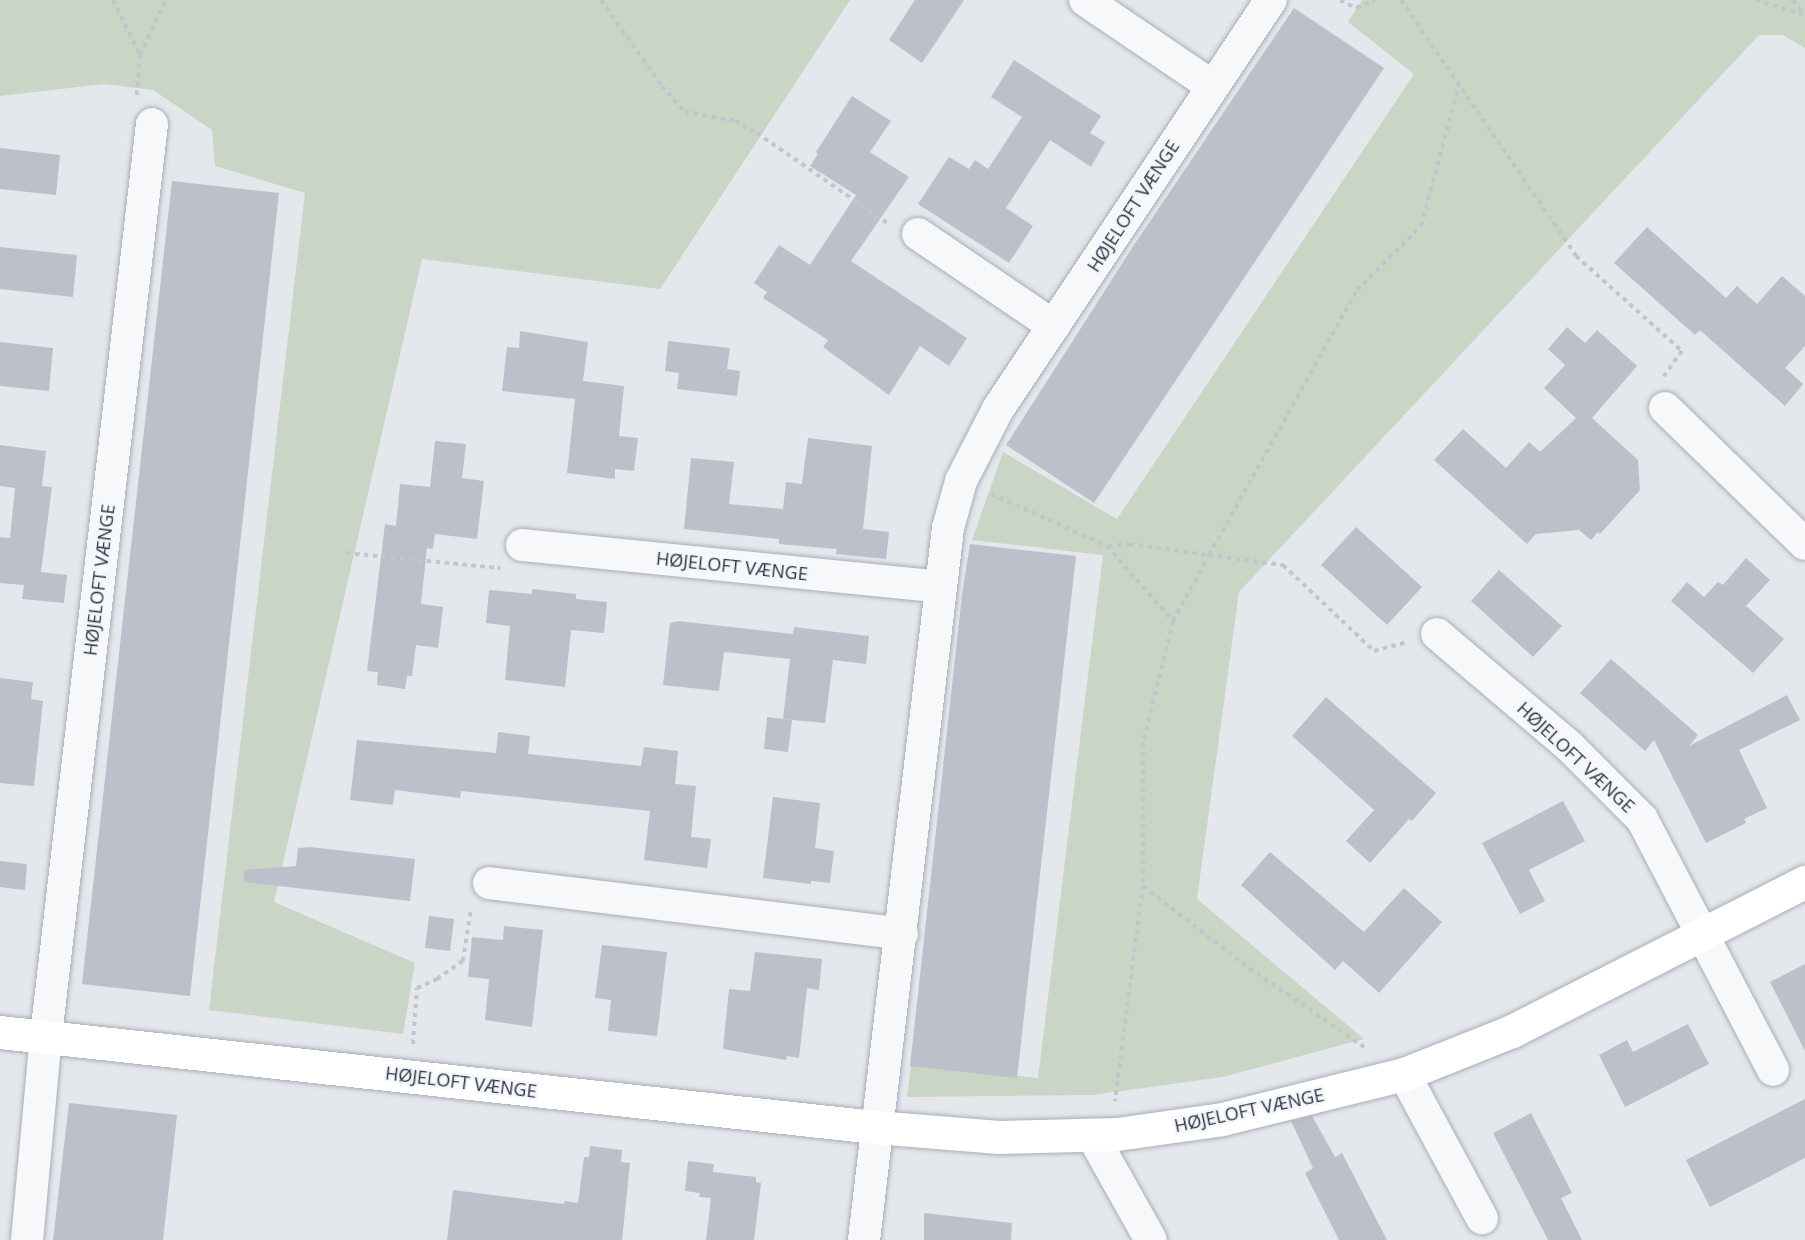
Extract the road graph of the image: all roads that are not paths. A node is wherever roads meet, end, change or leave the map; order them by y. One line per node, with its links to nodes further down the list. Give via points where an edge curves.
1 (1085, 0): 3 (street)
2 (1271, 0): 3 (street, HØJELOFT VÆNGE)
3 (1212, 86): 6 (street, HØJELOFT VÆNGE)
4 (152, 124): 17 (street, HØJELOFT VÆNGE)
5 (918, 234): 6 (street)
6 (1054, 326): 10 (street, HØJELOFT VÆNGE, via 998,409 961,481 948,528)
7 (1665, 408): 9 (street)
8 (522, 544): 10 (street, HØJELOFT VÆNGE)
9 (1805, 544)
10 (941, 587): 14 (street, HØJELOFT VÆNGE)
11 (1437, 634): 15 (street, HØJELOFT VÆNGE, via 1569,746 1642,819)
12 (1805, 882): 15 (street, HØJELOFT VÆNGE)
13 (489, 883): 14 (street)
14 (902, 934): 20 (street, HØJELOFT VÆNGE)
15 (1702, 935): 18 (street, HØJELOFT VÆNGE); 19 (street, HØJELOFT VÆNGE, via 1512,1031)
16 (0, 1032): 17 (street, HØJELOFT VÆNGE)
17 (46, 1036): 20 (street, HØJELOFT VÆNGE); 23 (street, HØJELOFT VÆNGE)
18 (1773, 1070)
19 (1404, 1074): 21 (street, HØJELOFT VÆNGE, via 1222,1119); 22 (street)
20 (875, 1127): 21 (street, HØJELOFT VÆNGE, via 999,1137); 24 (street, HØJELOFT VÆNGE)
21 (1105, 1135): 25 (street)
22 (1482, 1218)
23 (27, 1240)
24 (864, 1240)
25 (1151, 1240)

